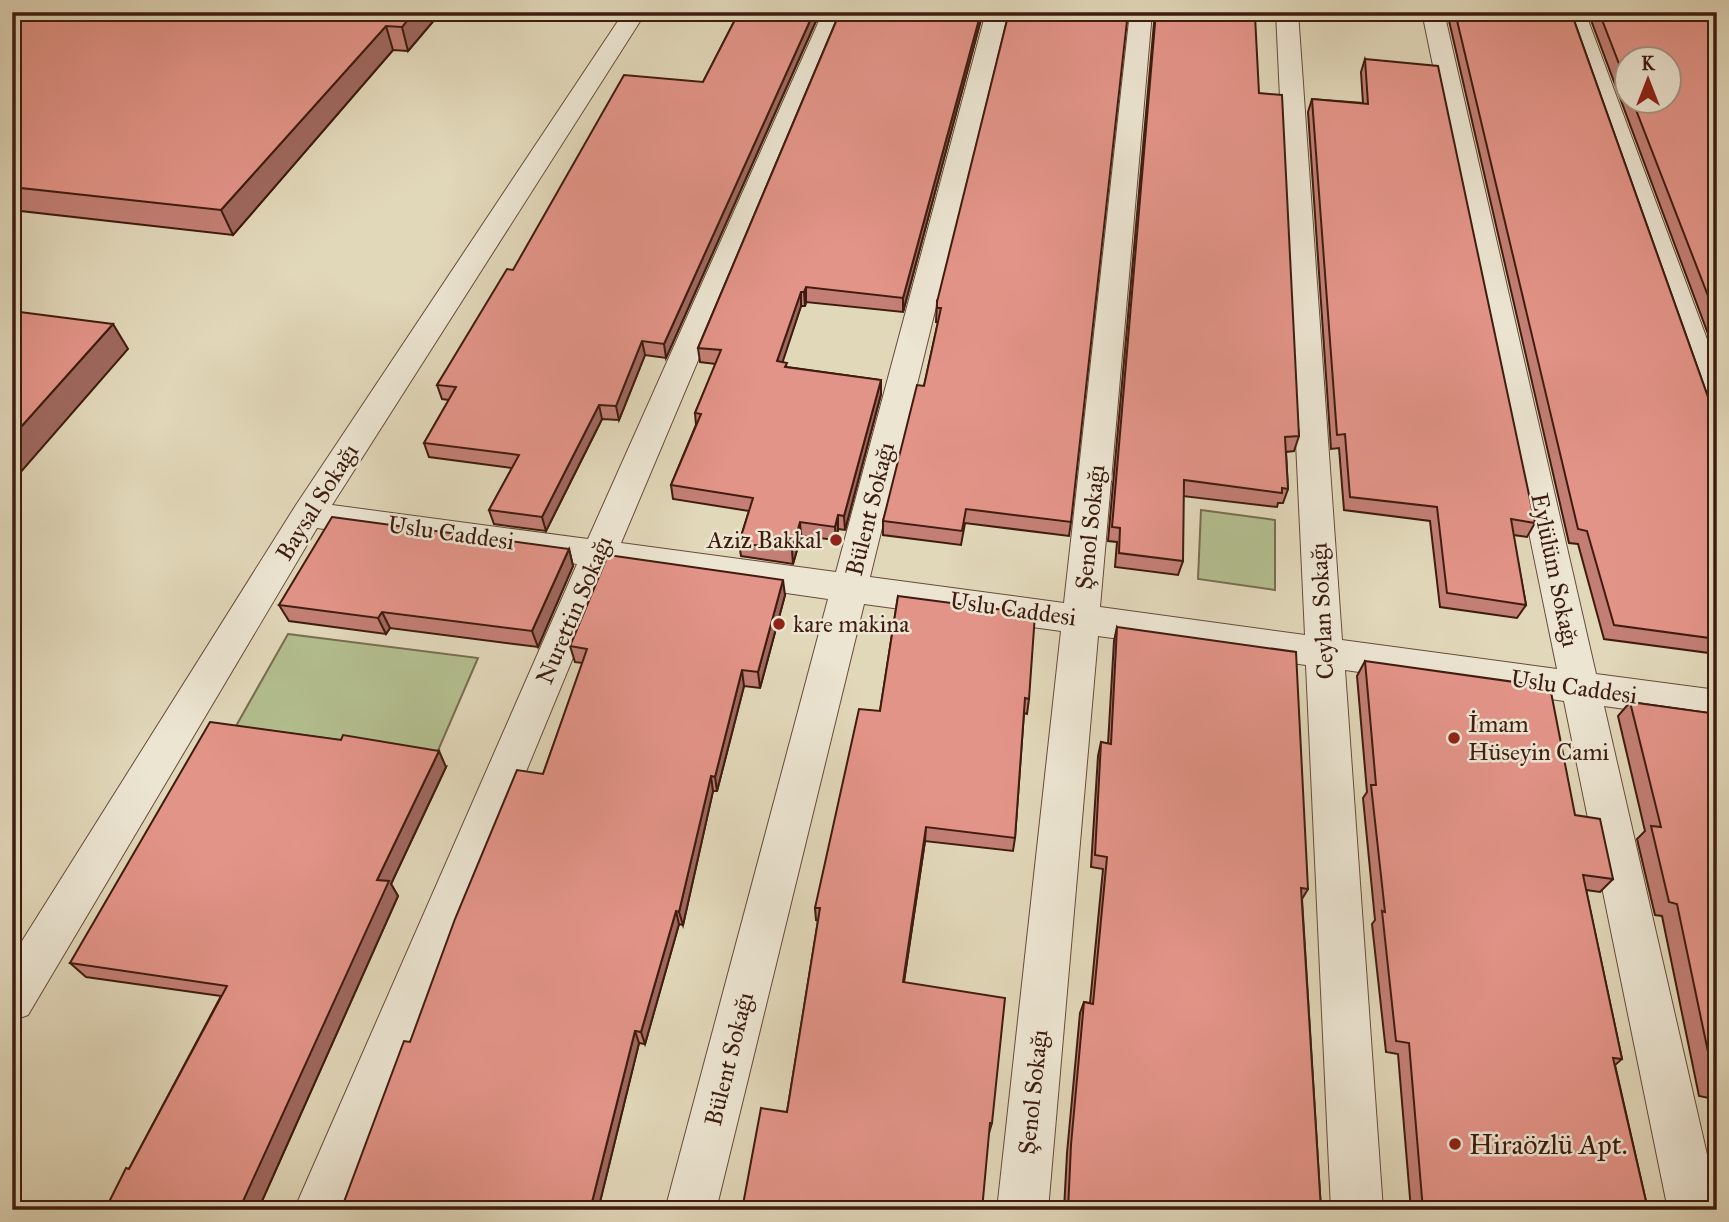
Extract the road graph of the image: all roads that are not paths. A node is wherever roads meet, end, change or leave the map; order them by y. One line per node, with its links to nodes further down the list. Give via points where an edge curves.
1 (635, 12): 9 (street, Baysal Sokağı)
2 (834, 12): 10 (street, Nurettin Sokağı)
3 (997, 12): 11 (street, Bülent Sokağı)
4 (1141, 12): 12 (street, Şenol Sokağı)
5 (1287, 12): 13 (street, Ceylan Sokağı)
6 (1433, 12): 14 (street, Eylülüm Sokağı)
7 (1574, 12): 8 (street)
8 (1717, 410)
9 (308, 514): 10 (street, Uslu Caddesi); 16 (street, Baysal Sokağı)
10 (599, 553): 11 (street, Uslu Caddesi); 17 (street, Nurettin Sokağı)
11 (850, 587): 12 (street, Uslu Caddesi); 18 (street, Bülent Sokağı)
12 (1080, 619): 13 (street, Uslu Caddesi); 19 (street, Şenol Sokağı)
13 (1325, 652): 14 (street, Uslu Caddesi); 20 (street, Ceylan Sokağı)
14 (1581, 688): 15 (street, Uslu Caddesi); 21 (street, Eylülüm Sokağı)
15 (1717, 706)
16 (12, 999)
17 (319, 1210)
18 (690, 1210)
19 (1022, 1210)
20 (1357, 1210)
21 (1694, 1210)

